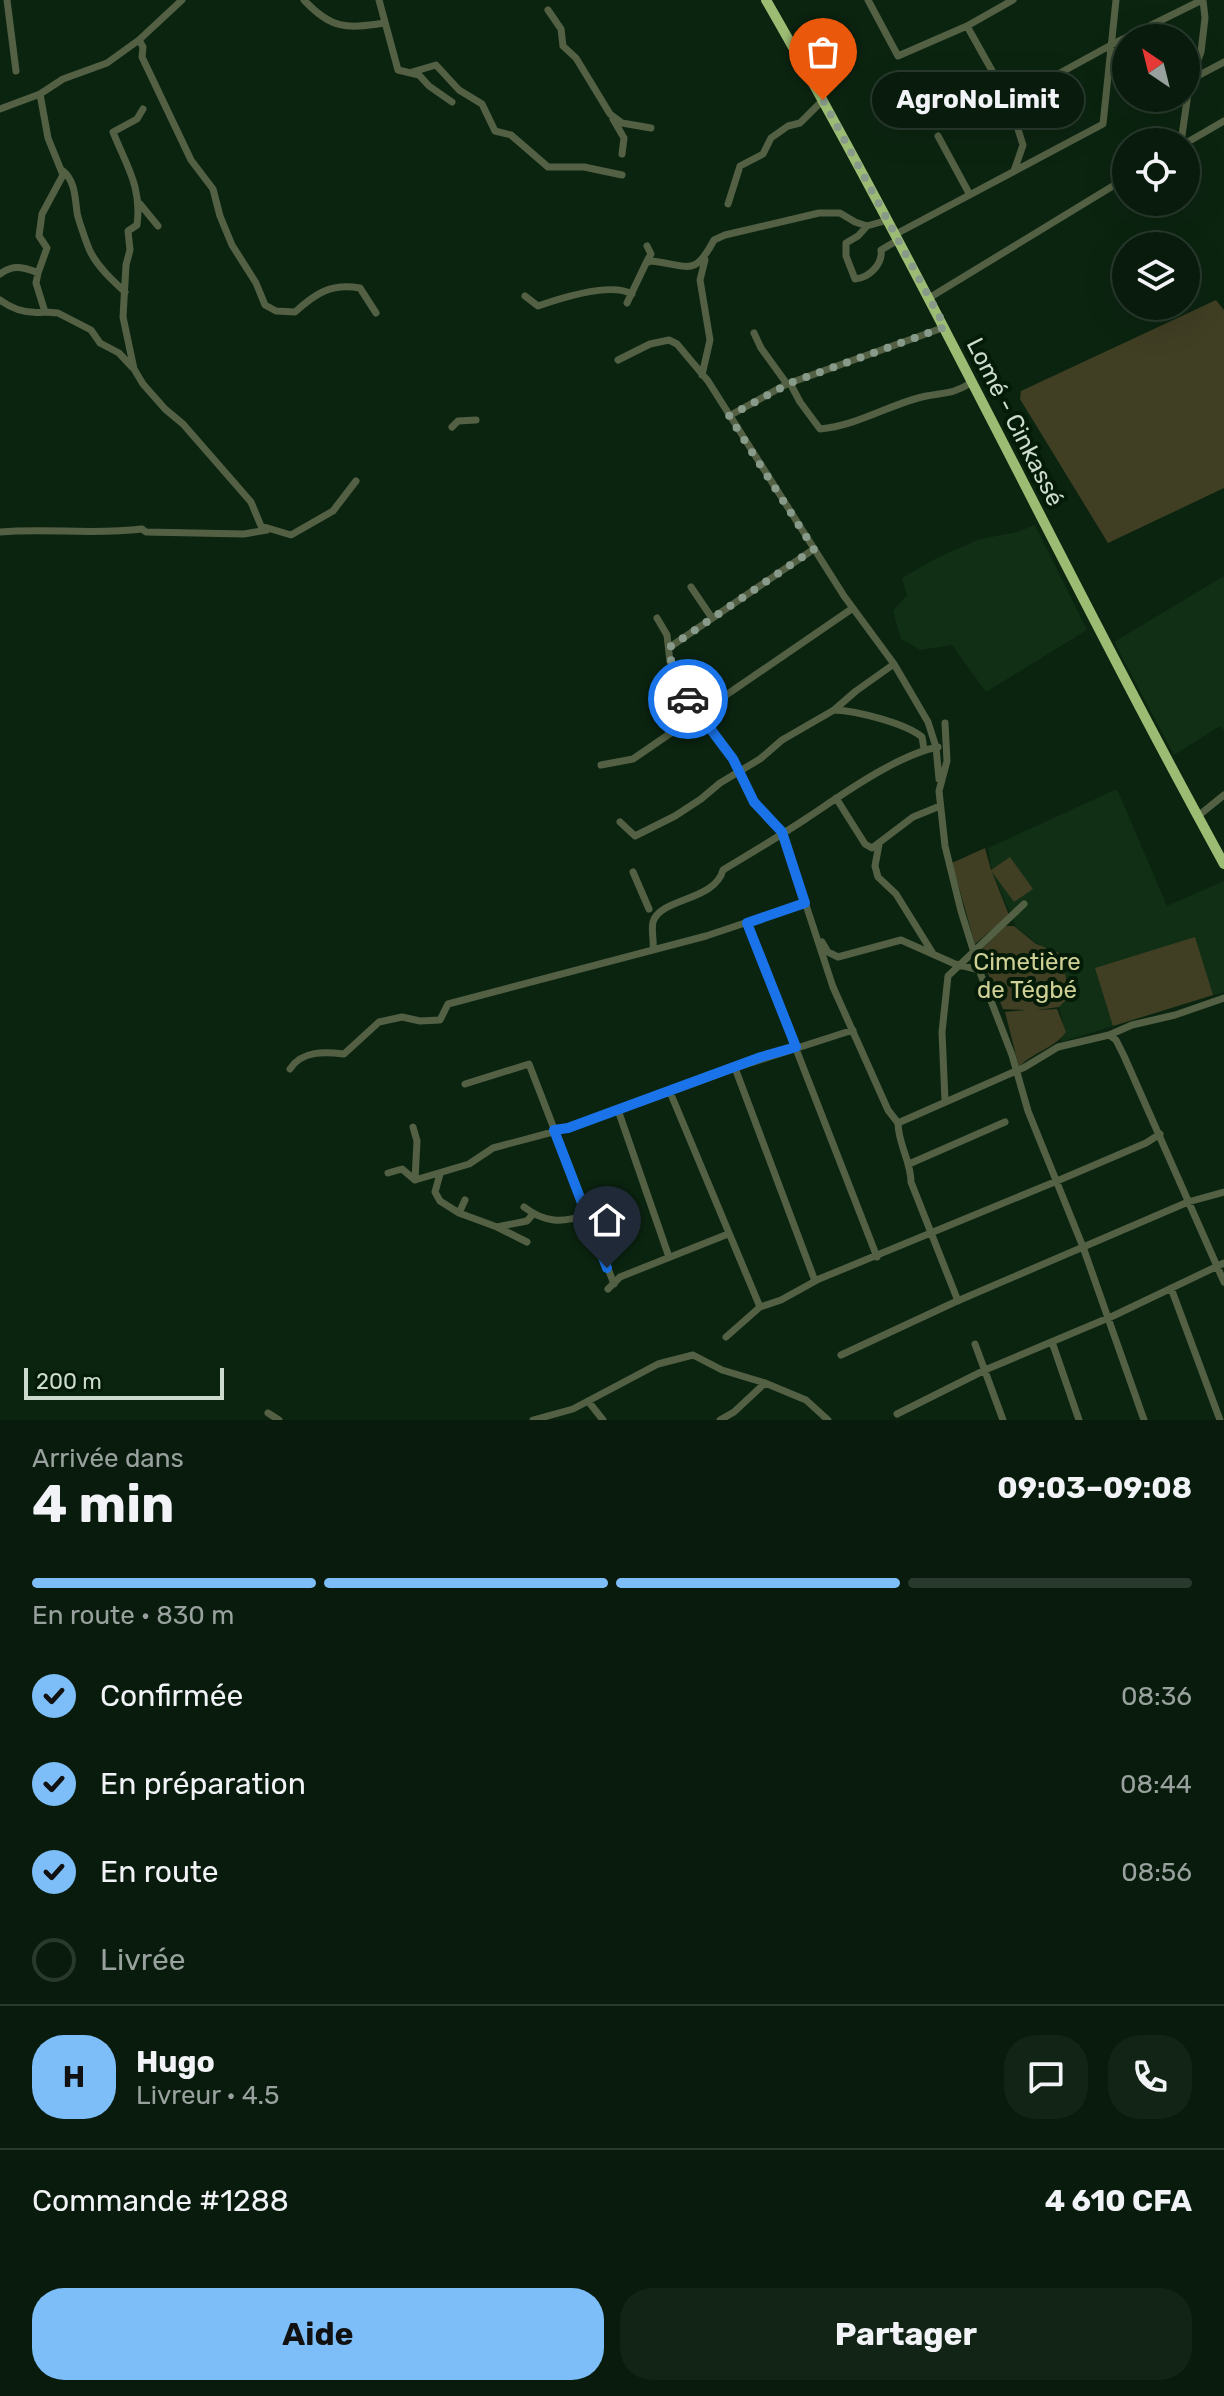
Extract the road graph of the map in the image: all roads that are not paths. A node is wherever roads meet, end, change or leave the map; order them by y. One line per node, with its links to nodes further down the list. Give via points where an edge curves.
1 (7, 0): 12 (street)
2 (182, 0): 15 (street)
3 (304, 0): 13 (street, via 322,19 356,28)
4 (379, 0): 13 (street)
5 (766, 0): 23 (highway, Lomé - Cinkassé)
6 (868, 0): 14 (street, via 898,56)
7 (1013, 0): 14 (street)
8 (1116, 0): 16 (street)
9 (1203, 0): 16 (street); 17 (street)
10 (548, 10): 28 (street, via 561,29 563,46)
11 (0, 11): 12 (street)
12 (7, 19): 19 (street)
13 (384, 23): 20 (street, via 398,70)
14 (967, 26): 24 (street)
15 (139, 40): 22 (street, via 107,63); 57 (street, via 142,57 191,160 213,189 232,245 265,305 295,312 316,293 348,286 360,288)
16 (1111, 45): 24 (street); 35 (street, via 1103,124)
17 (1200, 55)
18 (1224, 62): 21 (street)
19 (16, 71)
20 (412, 72): 25 (street); 36 (street, via 436,65 459,90 482,104 495,131 511,135 548,167)
21 (1200, 75)
22 (40, 94): 26 (street); 34 (street, via 48,138)
23 (823, 100): 40 (street, via 800,123 771,138 763,154 740,166); 41 (highway, Lomé - Cinkassé)
24 (1009, 101): 35 (street, via 1023,145)
25 (452, 102)
26 (0, 109)
27 (143, 109): 39 (street, via 137,119 113,132)
28 (610, 114): 30 (street, via 622,123); 33 (street, via 624,138)
29 (1224, 121): 31 (street)
30 (651, 128)
31 (1200, 133)
32 (938, 136): 38 (street)
33 (622, 154)
34 (63, 171): 48 (street, via 42,214 39,236 47,248); 50 (street, via 75,192 76,214 91,253)
35 (1014, 171): 38 (street)
36 (622, 175)
37 (1112, 187): 53 (street)
38 (970, 195): 44 (street)
39 (140, 204): 42 (street); 50 (street, via 137,225 128,231)
40 (728, 204)
41 (888, 220): 43 (street); 44 (highway, Lomé - Cinkassé)
42 (158, 226)
43 (867, 226): 44 (street, via 846,243 855,279 867,276 881,260 881,250); 45 (street, via 840,213 819,213 725,235 714,240)
44 (897, 237): 53 (highway, Lomé - Cinkassé)
45 (706, 257): 46 (street, via 687,266); 62 (street, via 700,280 710,340)
46 (660, 262): 47 (street); 47 (street, via 649,250)
47 (646, 263): 51 (street)
48 (38, 273): 49 (street, via 24,267); 56 (street)
49 (0, 274)
50 (125, 292): 61 (street, via 123,317)
51 (632, 294): 52 (street, via 606,289 538,306); 55 (street)
52 (525, 296)
53 (929, 298): 58 (highway, Lomé - Cinkassé)
54 (0, 300): 56 (street, via 10,308)
55 (627, 303)
56 (45, 312): 61 (street, via 91,330)
57 (376, 313)
58 (945, 327): 63 (highway, Lomé - Cinkassé); 64 (street)
59 (754, 333): 64 (street)
60 (618, 360): 62 (street, via 669,340)
61 (134, 369): 69 (street, via 251,502 257,521)
62 (702, 375): 65 (street)
63 (972, 382): 64 (street, via 948,395 921,397 820,429); 90 (highway, Lomé - Cinkassé)
64 (788, 383): 65 (street)
65 (729, 416): 71 (street)
66 (476, 420): 67 (street, via 458,421)
67 (452, 427)
68 (356, 481): 69 (street, via 333,511 291,535)
69 (267, 530): 70 (street)
70 (0, 532)
71 (814, 549): 73 (street); 75 (street)
72 (691, 587): 75 (street)
73 (853, 608): 77 (street); 79 (street)
74 (657, 618): 76 (street)
75 (712, 618): 76 (street)
76 (670, 647): 79 (street, via 672,672)
77 (894, 664): 78 (street); 82 (street, via 928,722)
78 (834, 710): 83 (street, via 915,732); 85 (street)
79 (699, 715): 84 (street, via 633,759); 85 (street)
80 (945, 723): 81 (street)
81 (947, 745): 82 (street); 86 (street)
82 (936, 747): 83 (street); 86 (street)
83 (924, 749): 88 (street)
84 (601, 765)
85 (740, 772): 91 (street, via 635,836); 92 (street, via 754,802)
86 (939, 791): 89 (street)
87 (1224, 795): 90 (street)
88 (836, 798): 92 (street); 93 (street, via 865,844 872,848)
89 (940, 806): 93 (street, via 913,817); 102 (street, via 951,874)
90 (1198, 816): 94 (highway, Lomé - Cinkassé)
91 (620, 822)
92 (782, 832): 96 (street); 101 (street, via 723,870 713,885 659,913 652,925)
93 (879, 843): 103 (street, via 878,877 896,894)
94 (1224, 864)
95 (633, 872): 98 (street)
96 (805, 903): 99 (street); 100 (street)
97 (1024, 904): 102 (street)
98 (649, 909)
99 (747, 923): 101 (street); 109 (street)
100 (820, 942): 103 (street, via 838,957 901,940); 107 (street)
101 (653, 948): 111 (street, via 448,1004 440,1020 402,1017 379,1022 344,1054 311,1053)
102 (974, 952): 104 (street); 105 (street)
103 (933, 954): 104 (street)
104 (961, 965): 105 (street); 115 (street, via 946,983)
105 (980, 970): 112 (street)
106 (1224, 998): 108 (street)
107 (853, 1030): 109 (street); 118 (street)
108 (1109, 1035): 112 (street, via 1058,1047); 121 (street)
109 (796, 1047): 110 (street); 140 (street)
110 (735, 1068): 114 (street); 142 (street)
111 (290, 1069)
112 (1017, 1070): 115 (street); 126 (street)
113 (465, 1084): 120 (street, via 529,1064)
114 (670, 1092): 116 (street); 135 (street)
115 (945, 1101): 118 (street)
116 (618, 1110): 120 (street); 139 (street)
117 (1005, 1122): 122 (street)
118 (898, 1123): 122 (street)
119 (413, 1127): 125 (street)
120 (554, 1130): 124 (street, via 493,1148); 133 (street)
121 (1160, 1134): 126 (street); 129 (street)
122 (909, 1164): 136 (street)
123 (388, 1173): 125 (street, via 402,1169)
124 (440, 1174): 125 (street); 131 (street, via 435,1192)
125 (415, 1180)
126 (1057, 1181): 136 (street); 138 (street)
127 (1224, 1192): 129 (street)
128 (465, 1200): 131 (street)
129 (1188, 1202): 138 (street); 141 (street)
130 (524, 1207): 132 (street)
131 (459, 1213): 134 (street)
132 (533, 1214): 133 (street, via 550,1221); 134 (street, via 527,1221)
133 (586, 1215): 139 (street, via 611,1287 620,1277)
134 (497, 1227): 137 (street)
135 (728, 1234): 139 (street); 146 (street)
136 (932, 1234): 140 (street); 145 (street)
137 (527, 1242)
138 (1083, 1247): 145 (street); 147 (street)
139 (669, 1257)
140 (877, 1257): 142 (street)
141 (1220, 1264): 143 (street); 144 (street)
142 (815, 1281): 146 (street)
143 (1224, 1282)
144 (1171, 1288): 147 (street); 165 (street)
145 (958, 1301): 151 (street)
146 (760, 1307): 148 (street)
147 (1108, 1318): 149 (street); 164 (street)
148 (726, 1337)
149 (1052, 1342): 152 (street); 163 (street)
150 (975, 1344): 152 (street)
151 (841, 1355)
152 (985, 1370): 156 (street); 162 (street)
153 (765, 1383): 154 (street, via 693,1355 658,1364); 160 (street); 161 (street, via 806,1400)
154 (588, 1401): 158 (street); 159 (street)
155 (268, 1413): 157 (street)
156 (897, 1414)
157 (279, 1420)
158 (533, 1420)
159 (603, 1420)
160 (720, 1420)
161 (828, 1420)
162 (1003, 1420)
163 (1079, 1420)
164 (1144, 1420)
165 (1220, 1420)

